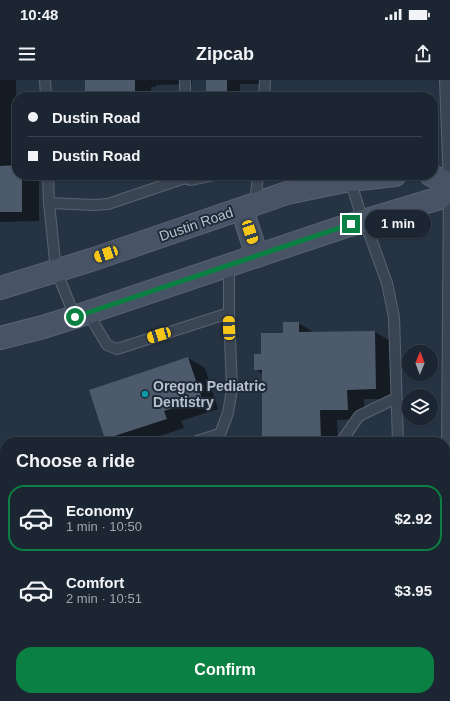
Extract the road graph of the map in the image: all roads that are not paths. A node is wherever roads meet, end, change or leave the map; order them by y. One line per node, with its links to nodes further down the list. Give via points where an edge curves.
1 (45, 80): 5 (lane)
2 (185, 80): 6 (lane)
3 (265, 80): 7 (lane)
4 (445, 80): 12 (lane)
5 (46, 92)
6 (185, 92)
7 (264, 92)
8 (48, 180): 13 (lane)
9 (176, 180): 13 (lane, via 108,204)
10 (256, 180): 14 (lane)
11 (350, 180): 14 (street, Dustin Road, via 287,193); 15 (lane)
12 (443, 182): 15 (street, via 440,198); 27 (lane)
13 (49, 203): 18 (lane)
14 (248, 206): 16 (street); 18 (street, Dustin Road)
15 (363, 221): 16 (street); 23 (lane, via 387,283 394,317)
16 (257, 256): 17 (street)
17 (229, 266): 20 (lane); 21 (street)
18 (56, 270): 19 (street, Dustin Road); 21 (lane)
19 (0, 288)
20 (229, 313): 21 (lane, via 117,348 107,345); 24 (lane, via 232,389 228,413)
21 (82, 315): 22 (street)
22 (0, 338)
23 (396, 398): 25 (lane, via 359,416); 26 (lane)
24 (218, 437)
25 (344, 437)
26 (398, 437)
27 (447, 437)

